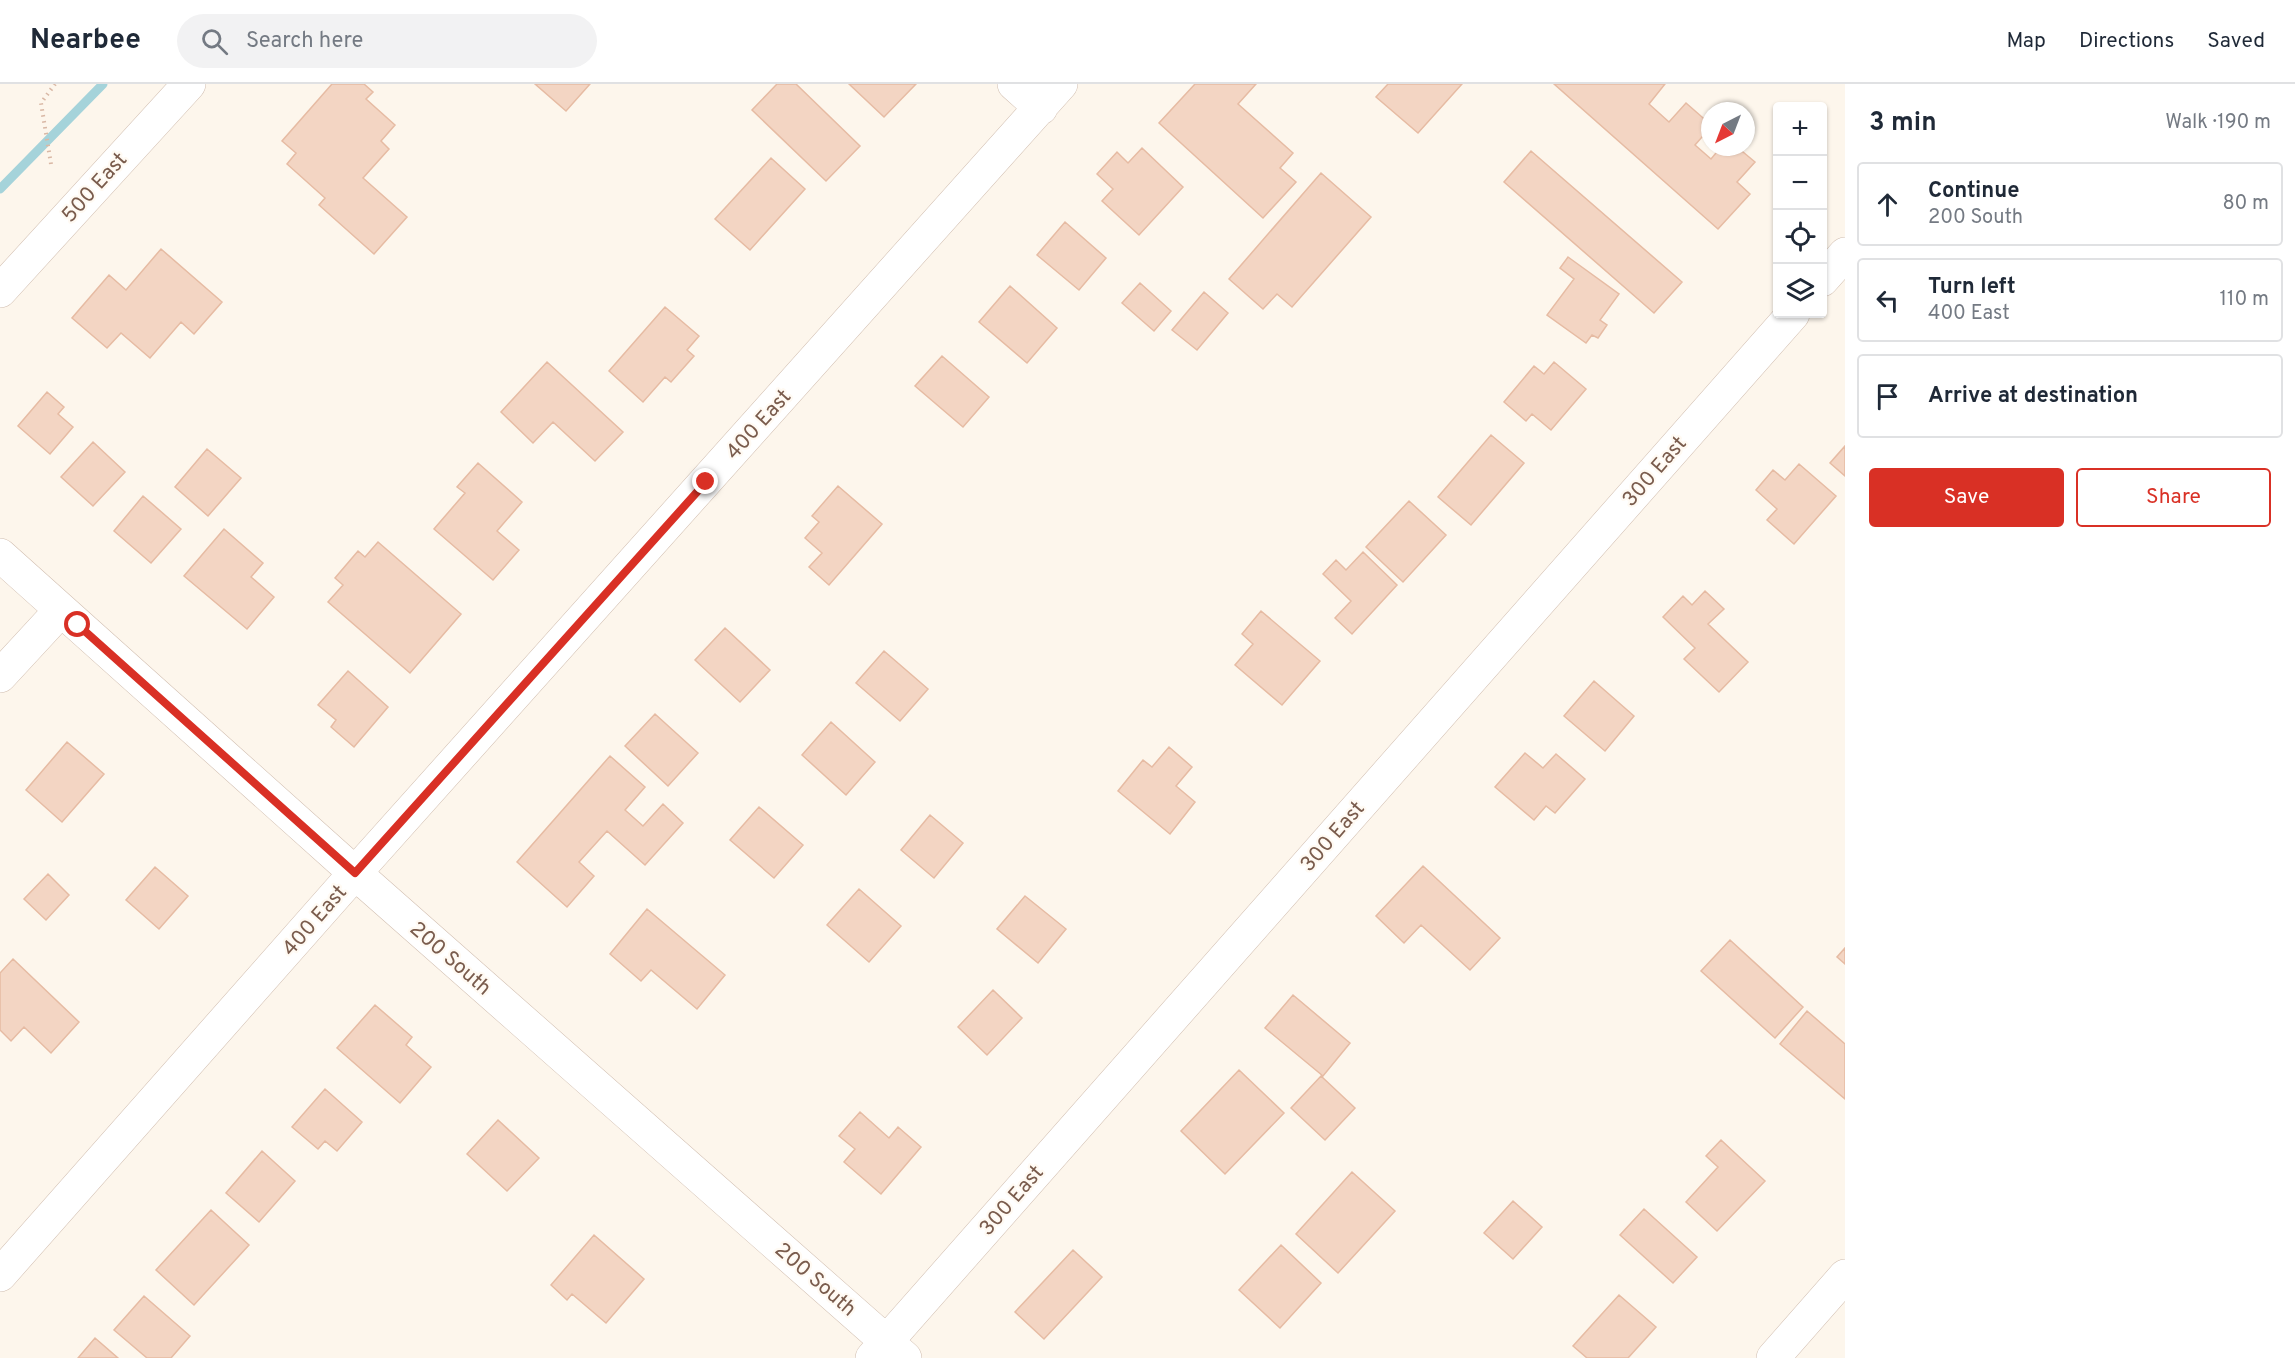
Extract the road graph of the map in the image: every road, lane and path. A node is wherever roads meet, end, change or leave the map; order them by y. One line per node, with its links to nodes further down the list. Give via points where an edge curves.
1 (55, 84): 5 (path, via 41,102)
2 (189, 84): 8 (street, 500 East)
3 (1014, 84): 4 (street)
4 (1051, 96): 13 (street, 400 East)
5 (51, 164)
6 (1845, 254): 7 (street)
7 (1827, 274)
8 (0, 291)
9 (1790, 318): 16 (street, 300 East)
10 (0, 555): 11 (street, 200 South)
11 (61, 610): 12 (street); 13 (street, 200 South)
12 (0, 676)
13 (355, 873): 14 (street, 400 East); 16 (street, 200 South)
14 (0, 1275)
15 (1845, 1276): 17 (street)
16 (888, 1353)
17 (1773, 1358)

